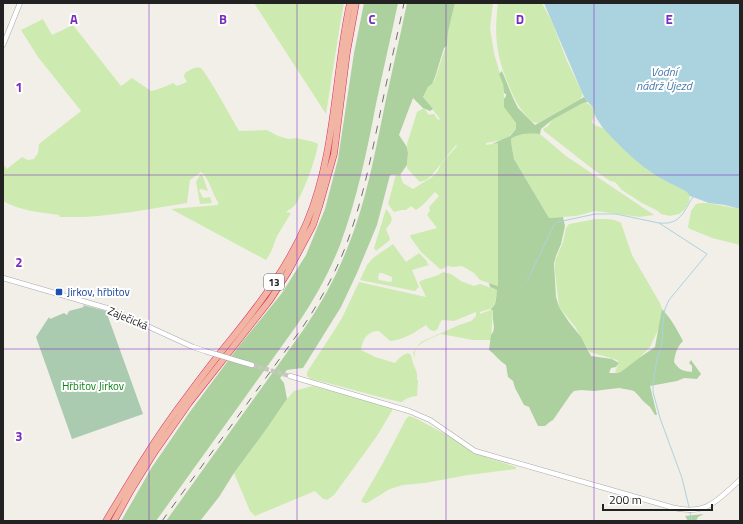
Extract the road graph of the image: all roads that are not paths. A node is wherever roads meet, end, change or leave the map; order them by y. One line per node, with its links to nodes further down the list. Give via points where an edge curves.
1 (20, 3): 4 (street)
2 (350, 3): 9 (highway, 13, via 327,152 307,223 268,291 184,400 149,450)
3 (356, 3): 10 (highway, 13, via 334,154 313,225 270,300 189,403 154,453)
4 (3, 45)
5 (3, 278): 6 (street, Zaječická, bridge, via 110,309 193,347)
6 (252, 365)
7 (290, 376): 8 (street, via 409,411 430,420 475,451 669,507 703,509 714,503)
8 (740, 480)
9 (106, 521)
10 (114, 521)

